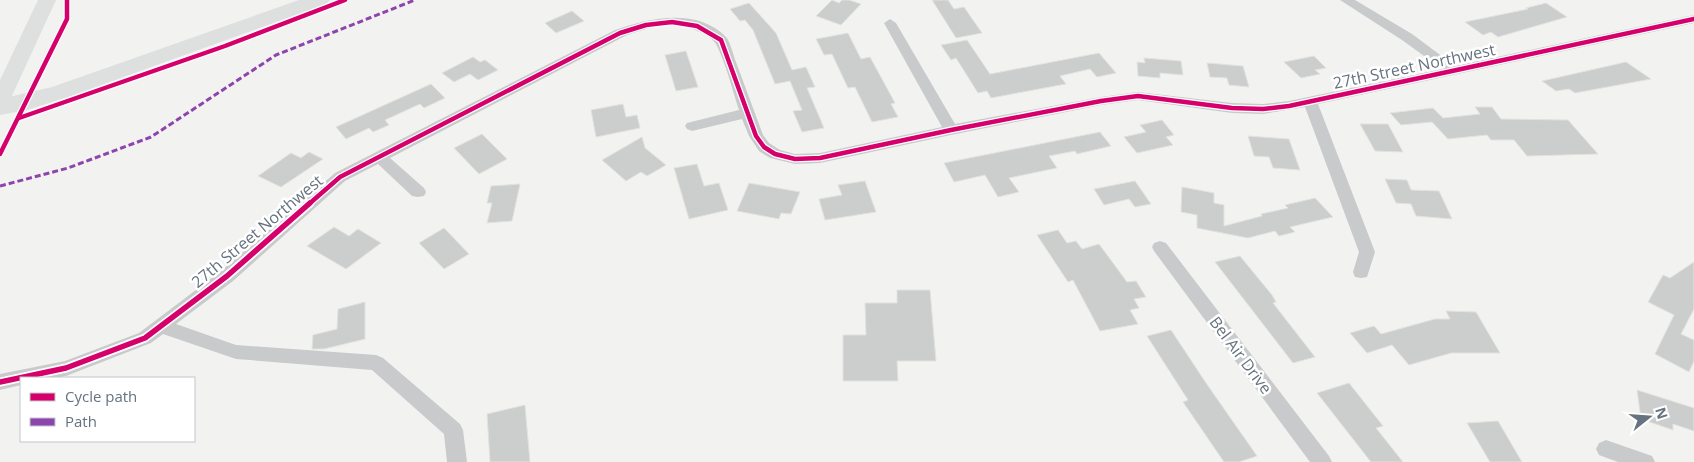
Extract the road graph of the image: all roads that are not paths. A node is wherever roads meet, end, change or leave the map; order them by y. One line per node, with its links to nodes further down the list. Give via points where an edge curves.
1 (47, 0): 7 (main road)
2 (319, 0): 9 (highway, via 60,92)
3 (1346, 0): 6 (street, via 1407,36)
4 (1694, 19): 6 (street, 27th Street Northwest)
5 (890, 23): 12 (street)
6 (1452, 70): 8 (street, 27th Street Northwest)
7 (0, 100)
8 (1310, 101): 12 (street, 27th Street Northwest, via 1263,109 1138,96); 16 (street, via 1367,252)
9 (0, 107)
10 (747, 113): 11 (street); 12 (street, 27th Street Northwest, via 764,147 775,154 795,159 820,158); 13 (street, 27th Street Northwest, via 721,40 708,29 688,22 653,23 633,28)
11 (692, 126)
12 (951, 130)
13 (379, 156): 14 (street); 17 (street, 27th Street Northwest, via 340,177 227,276)
14 (418, 192)
15 (1160, 247): 23 (street, Bel Air Drive)
16 (1361, 272)
17 (161, 326): 18 (street, 27th Street Northwest, via 145,338 66,368); 22 (street, via 236,352 376,363 453,430)
18 (24, 377)
19 (20, 378): 20 (street, 27th Street Northwest)
20 (0, 382)
21 (1606, 449): 24 (street)
22 (457, 462)
23 (1322, 462)
24 (1645, 462)

